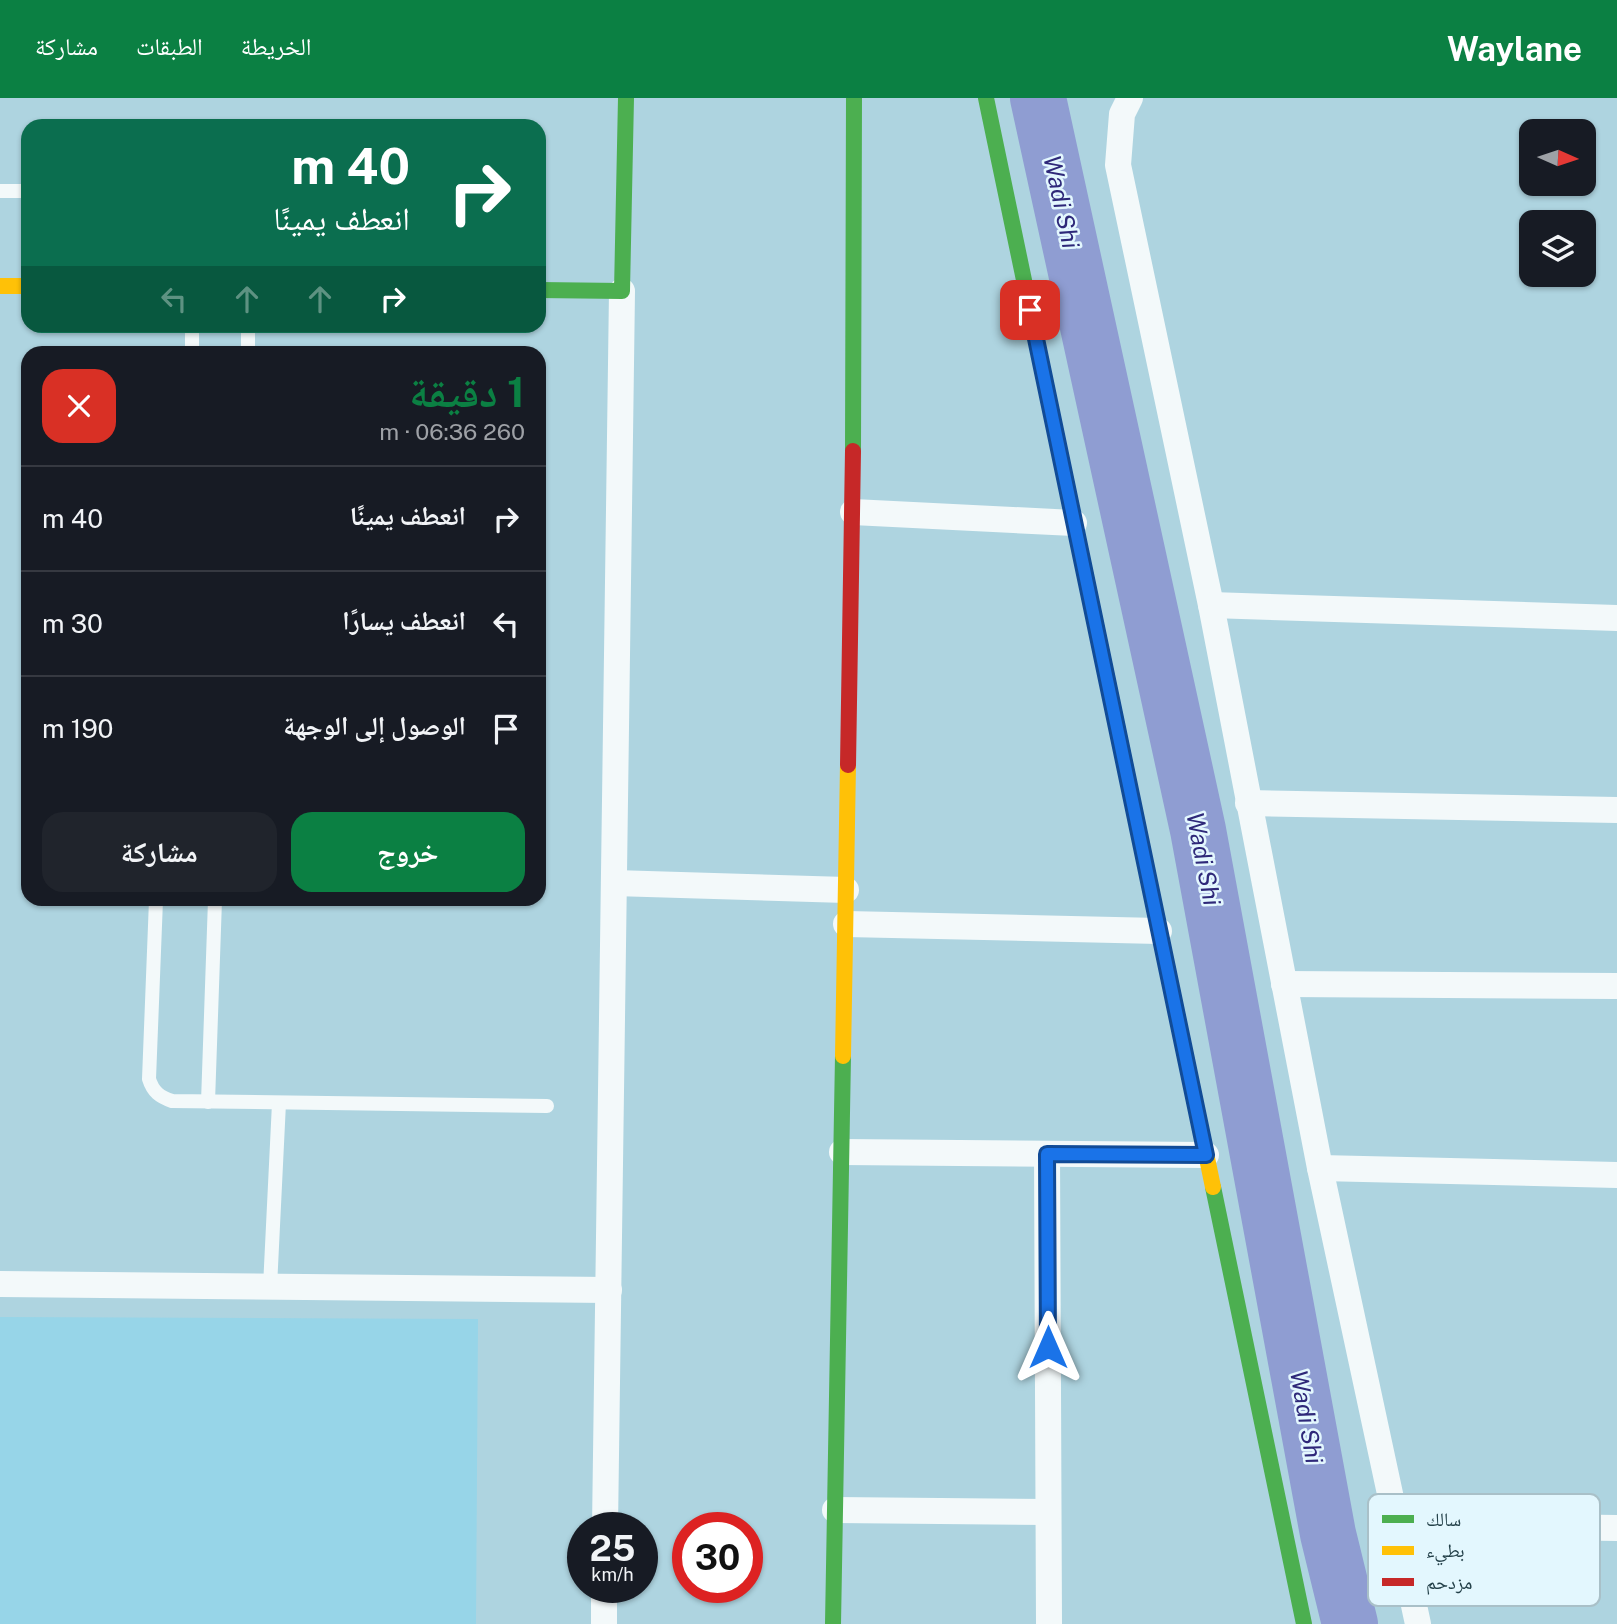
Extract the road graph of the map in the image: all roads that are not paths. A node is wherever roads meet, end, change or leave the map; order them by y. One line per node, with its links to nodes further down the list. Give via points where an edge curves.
1 (626, 98): 10 (street)
2 (854, 98): 11 (street)
3 (986, 98): 12 (street)
4 (1130, 98): 13 (street, via 1122,114 1118,165)
5 (0, 191): 6 (lane)
6 (21, 191)
7 (0, 286): 8 (street)
8 (21, 286)
9 (546, 290): 10 (street)
10 (622, 291): 17 (street)
11 (853, 512): 12 (street); 18 (street)
12 (1074, 523): 22 (street)
13 (1211, 605): 14 (street); 15 (street)
14 (1617, 618)
15 (1248, 803): 16 (street); 23 (street)
16 (1617, 810)
17 (614, 883): 18 (street); 35 (street)
18 (846, 890): 21 (street)
19 (156, 906): 25 (lane, via 149,1079 164,1099)
20 (215, 906): 25 (lane)
21 (846, 924): 22 (street); 28 (street)
22 (1159, 931): 30 (street)
23 (1284, 984): 24 (street); 31 (street)
24 (1617, 986)
25 (208, 1102): 26 (lane)
26 (279, 1103): 27 (lane); 34 (lane)
27 (547, 1106)
28 (842, 1152): 29 (street); 37 (street)
29 (1047, 1154): 30 (street); 39 (street)
30 (1206, 1155): 45 (street)
31 (1320, 1168): 32 (street); 36 (street)
32 (1617, 1175)
33 (0, 1284): 34 (street)
34 (270, 1287): 35 (street)
35 (609, 1290): 38 (street)
36 (1391, 1494)
37 (835, 1510): 39 (street); 43 (street)
38 (605, 1512)
39 (1048, 1512): 44 (street)
40 (604, 1603): 42 (street)
41 (1414, 1606): 46 (street)
42 (604, 1624)
43 (832, 1624)
44 (1049, 1624)
45 (1304, 1624)
46 (1418, 1624)

